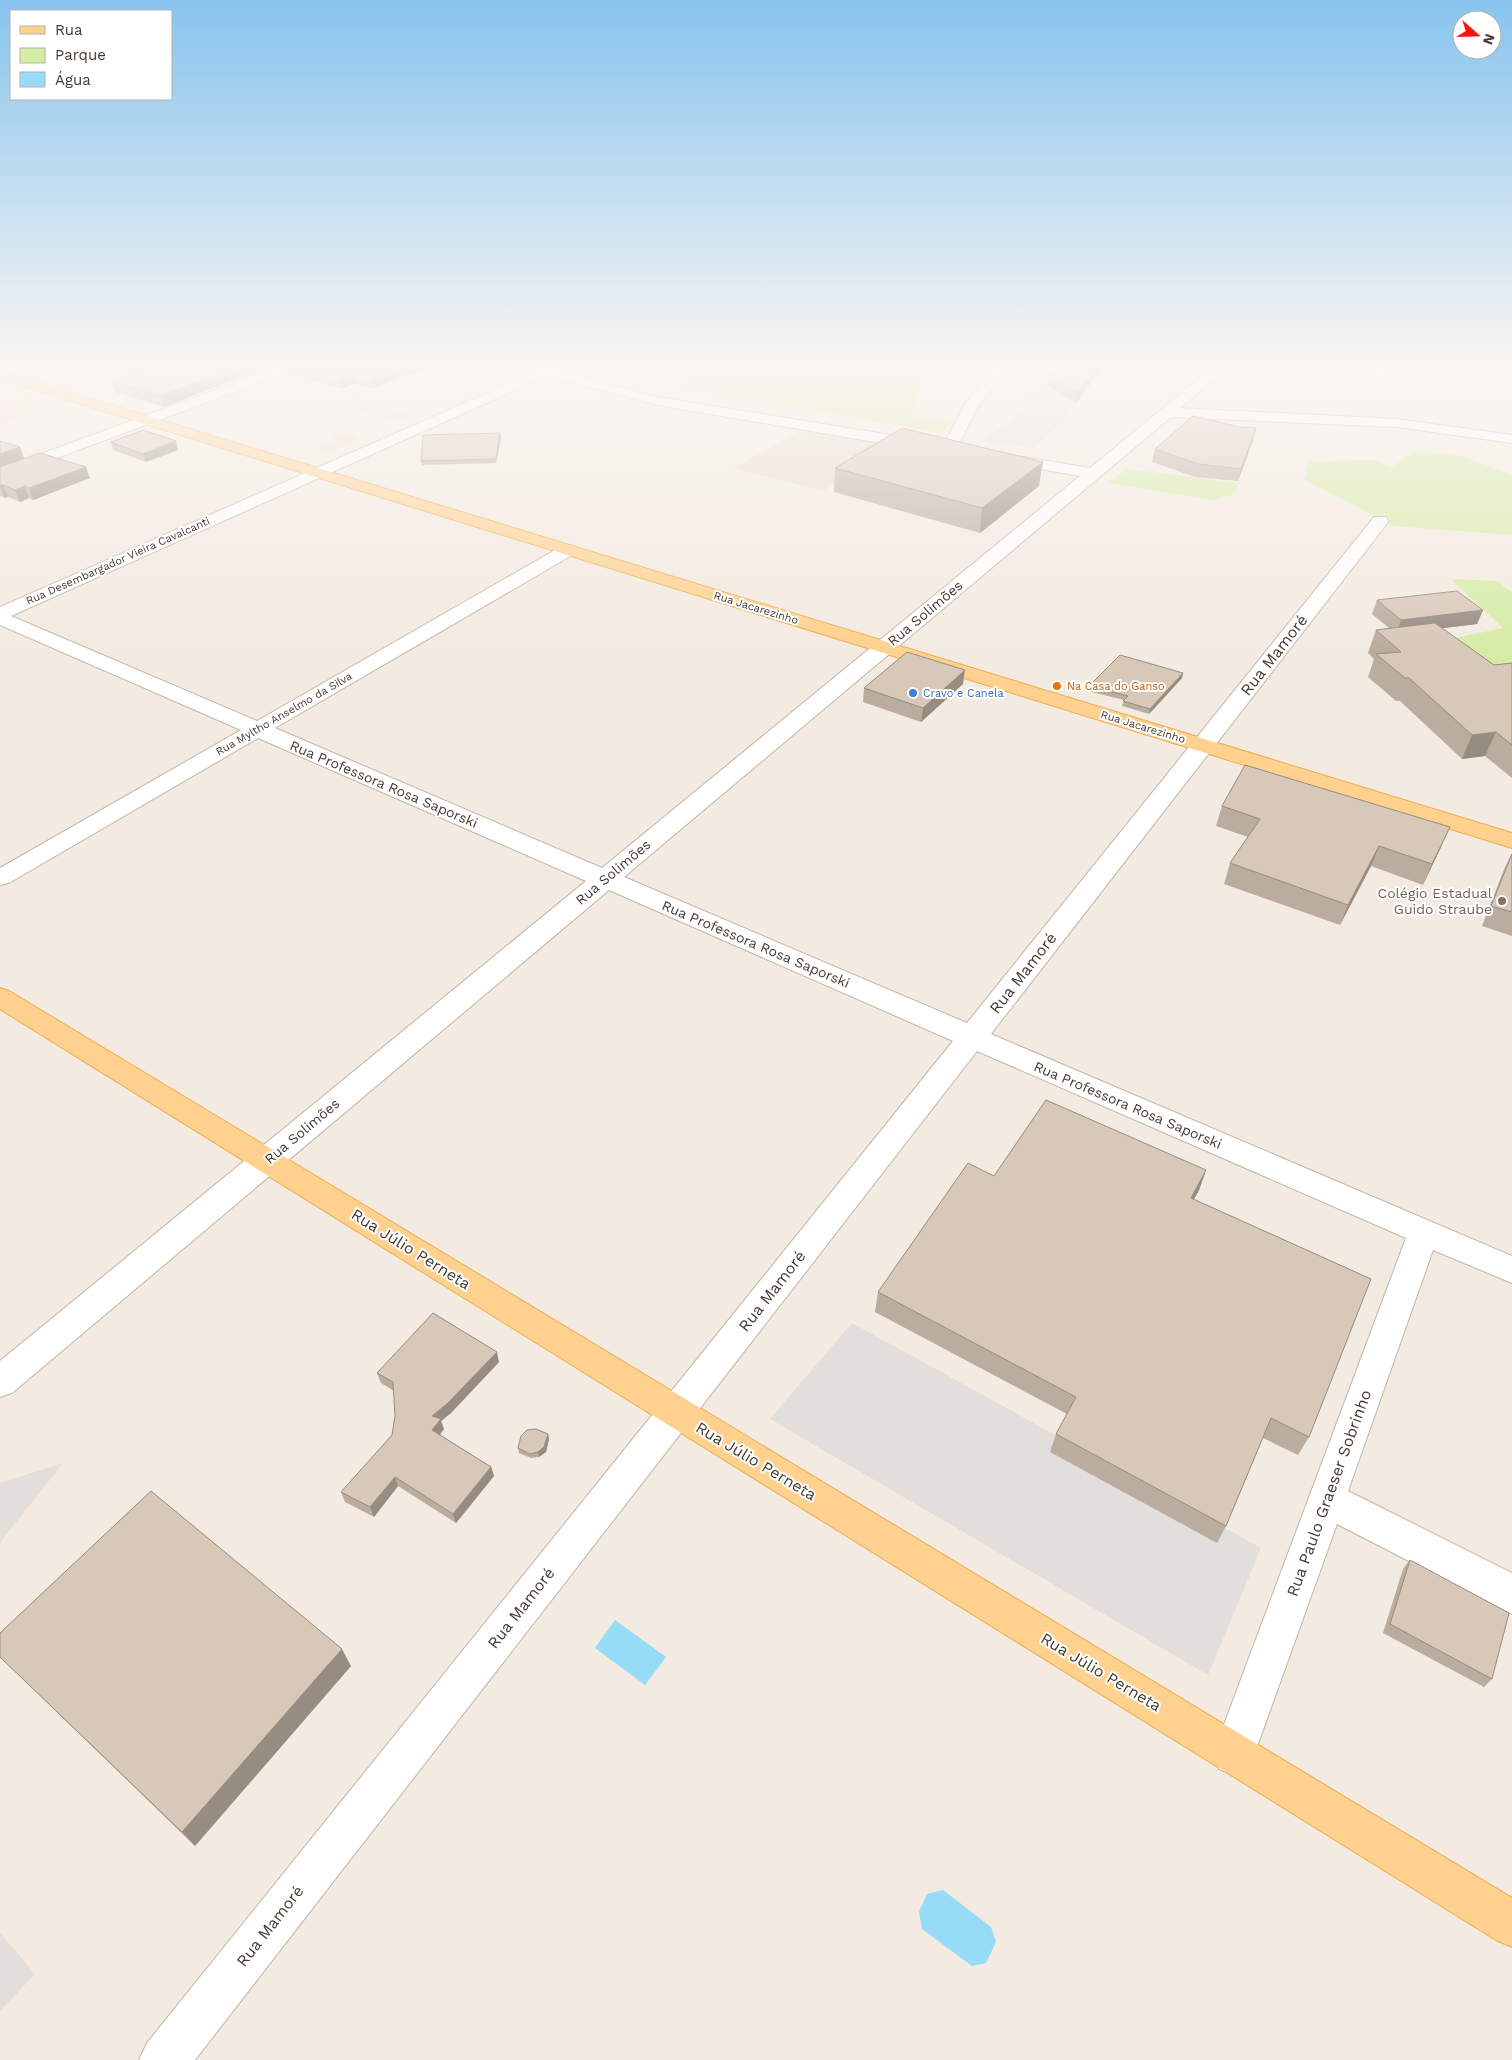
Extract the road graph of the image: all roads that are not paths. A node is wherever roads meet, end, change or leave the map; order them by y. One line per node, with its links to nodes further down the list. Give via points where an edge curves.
1 (40, 459): 8 (street)
2 (273, 459): 6 (main road, Rua Jacarezinho)
3 (349, 459): 6 (street, Rua Desembargador Vieira Cavalcanti)
4 (1010, 459): 7 (street)
5 (1110, 459): 7 (street, Rua Solimões)
6 (318, 473): 10 (main road, Rua Jacarezinho); 11 (street, Rua Desembargador Vieira Cavalcanti)
7 (1093, 473): 13 (street, Rua Solimões)
8 (0, 474)
9 (1380, 521): 15 (street, Rua Mamoré)
10 (568, 550): 13 (main road, Rua Jacarezinho); 14 (street, Rua Myltho Anselmo da Silva)
11 (0, 614)
12 (0, 618): 14 (street, Rua Professora Rosa Saporski)
13 (884, 647): 15 (main road, Rua Jacarezinho); 18 (street, Rua Solimões)
14 (258, 729): 17 (street, Rua Myltho Anselmo da Silva); 18 (street, Rua Professora Rosa Saporski)
15 (1202, 746): 16 (main road, Rua Jacarezinho); 20 (street, Rua Mamoré)
16 (1512, 841)
17 (0, 878)
18 (605, 879): 20 (street, Rua Professora Rosa Saporski); 21 (street, Rua Solimões)
19 (0, 997): 21 (main road, Rua Júlio Perneta)
20 (972, 1037): 22 (street, Rua Professora Rosa Saporski); 25 (street, Rua Mamoré)
21 (266, 1160): 24 (street, Rua Solimões); 25 (main road, Rua Júlio Perneta)
22 (1424, 1232): 23 (street, Rua Professora Rosa Saporski); 26 (street, Rua Paulo Graeser Sobrinho)
23 (1512, 1270)
24 (0, 1382)
25 (676, 1412): 28 (main road, Rua Júlio Perneta); 30 (street, Rua Mamoré)
26 (1327, 1500): 27 (street); 28 (street, Rua Paulo Graeser Sobrinho)
27 (1512, 1594)
28 (1234, 1754): 29 (main road, Rua Júlio Perneta)
29 (1512, 1924)
30 (164, 2060)

